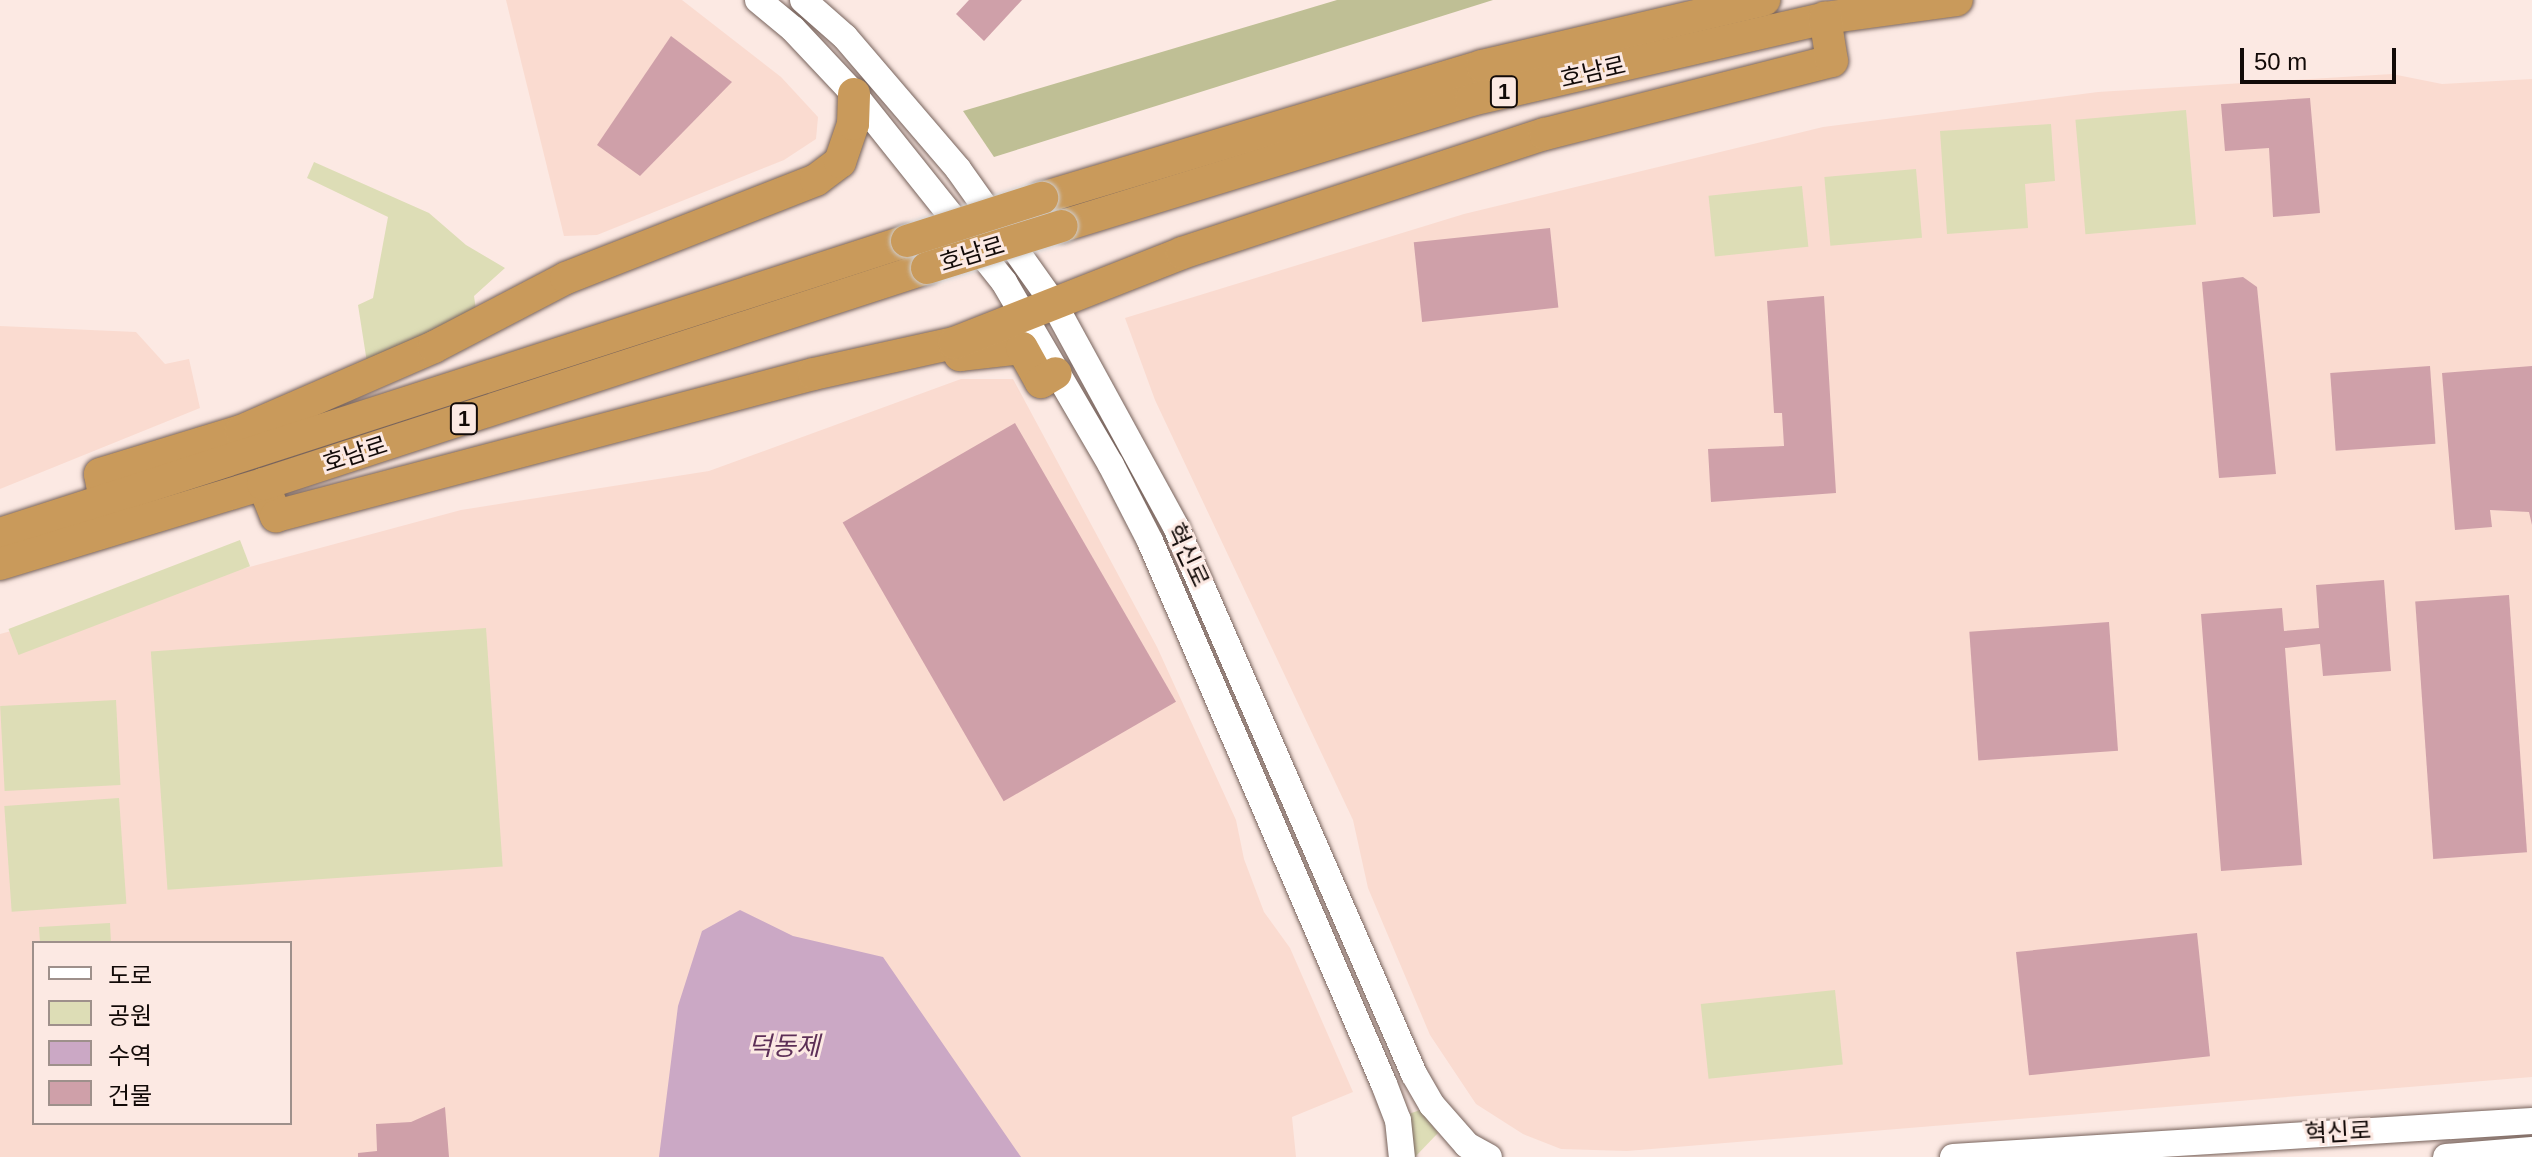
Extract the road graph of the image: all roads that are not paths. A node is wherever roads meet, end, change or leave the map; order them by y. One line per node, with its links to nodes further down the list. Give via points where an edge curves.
1 (803, 0): 5 (main road, 혁신로)
2 (1764, 0): 12 (highway, 호남로 / 1, bridge, via 1482,66 1042,198)
3 (1957, 0): 6 (highway, 호남로 / 1)
4 (773, 5): 7 (main road, 혁신로)
5 (822, 10): 8 (main road, 혁신로, via 958,169)
6 (1825, 18): 8 (highway, via 1832,61 1545,134 1182,253); 11 (highway, 호남로 / 1, bridge, via 1471,100 927,268)
7 (854, 94): 8 (main road, 혁신로, via 1004,282); 12 (highway, via 853,124 840,162 816,180 566,278 434,347 241,431 100,474)
8 (1040, 310): 9 (highway); 10 (main road, 혁신로); 17 (main road, 혁신로, via 1176,527 1414,1074 1432,1105)
9 (954, 343): 10 (highway, via 960,355 1022,348 1041,382); 11 (highway, via 814,374 276,516)
10 (1056, 373): 18 (main road, 혁신로, via 1150,541 1384,1084 1398,1120)
11 (263, 484): 14 (highway, 호남로 / 1)
12 (105, 500): 13 (highway, 호남로 / 1)
13 (0, 534)
14 (0, 564)
15 (2532, 1121): 19 (main road, 혁신로)
16 (2532, 1150): 20 (main road)
17 (1479, 1153)
18 (1402, 1157)
19 (1953, 1157)
20 (2446, 1157)

